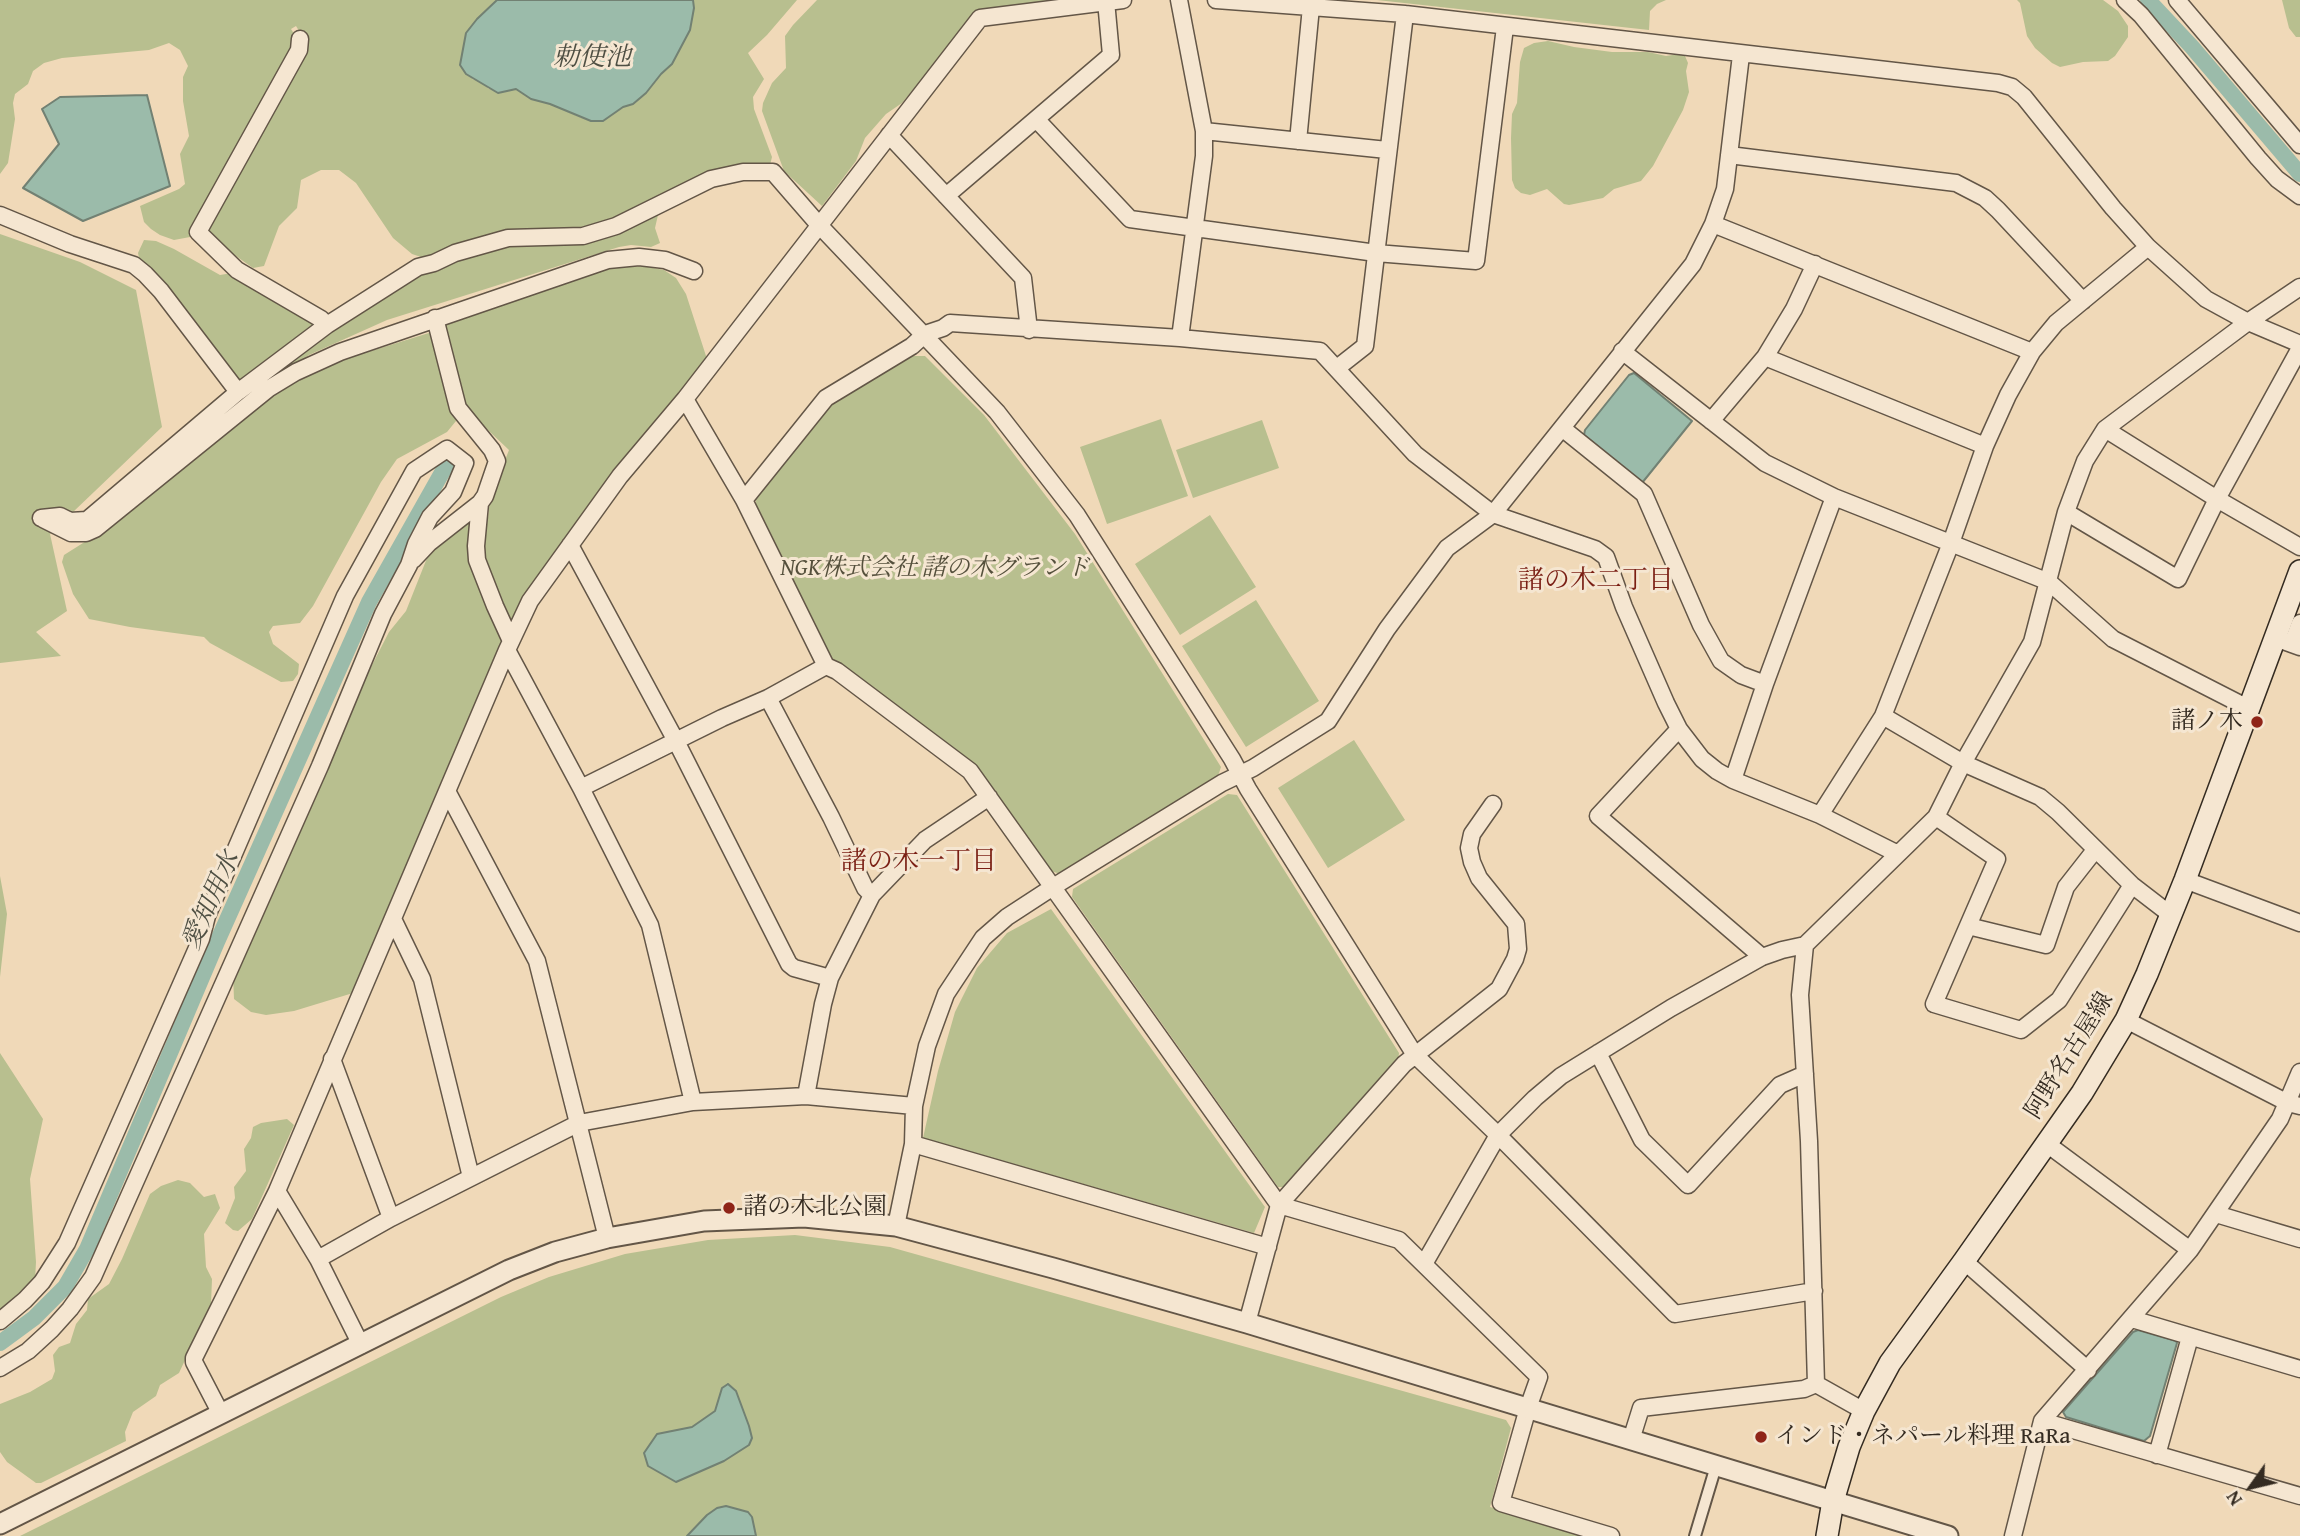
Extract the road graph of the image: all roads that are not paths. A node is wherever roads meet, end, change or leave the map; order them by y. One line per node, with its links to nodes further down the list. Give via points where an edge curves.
1 (1124, 0): 6 (street)
2 (1179, 0): 13 (street)
3 (1216, 0): 7 (street)
4 (2125, 0): 20 (street, via 2258,158)
5 (2177, 0): 16 (street)
6 (1107, 1): 12 (street, via 1111,55); 14 (street, via 980,18)
7 (1311, 7): 8 (street); 15 (street)
8 (1405, 14): 9 (street); 17 (street)
9 (1505, 27): 11 (street); 26 (street, via 1476,261)
10 (300, 38): 33 (street, via 299,50 198,232 237,271)
11 (1741, 55): 18 (street); 25 (street, via 2011,87)
12 (1037, 120): 19 (street); 24 (street, via 1130,219)
13 (1204, 131): 15 (street); 24 (street)
14 (889, 135): 19 (street); 23 (street)
15 (1298, 141): 17 (street)
16 (2300, 145)
17 (1387, 150): 26 (street)
18 (1729, 155): 22 (street, via 1725,189); 30 (street, via 1956,183 1998,210)
19 (946, 196): 34 (street, via 1023,278)
20 (2300, 196)
21 (0, 215): 42 (street, via 134,265 161,291)
22 (1713, 224): 27 (street); 38 (street, via 1693,264)
23 (819, 225): 33 (street, via 773,172 711,178 616,226 583,236 508,238 418,267); 35 (street); 43 (street)
24 (1194, 228): 26 (street); 36 (street)
25 (2148, 247): 30 (street); 32 (street, via 2206,299)
26 (1376, 253): 41 (street, via 1365,346)
27 (1815, 264): 39 (street); 40 (street)
28 (694, 271): 31 (street, via 665,260 608,260)
29 (2300, 287): 32 (street)
30 (2082, 301): 39 (street)
31 (435, 318): 42 (street, via 340,352 268,389 95,529 71,533 41,518 87,520); 51 (street, via 458,408 497,461)
32 (2248, 322): 37 (street); 46 (street)
33 (327, 325): 42 (street)
34 (1029, 330): 35 (street, via 950,323); 36 (street)
35 (925, 334): 50 (street, via 826,398); 71 (street, via 998,412 1077,515)
36 (1180, 338): 41 (street, via 1320,351)
37 (2300, 346): 49 (street)
38 (1622, 351): 44 (street); 45 (street)
39 (2032, 352): 47 (street)
40 (1765, 357): 44 (street); 47 (street)
41 (1337, 368): 53 (street, via 1415,454)
42 (239, 392)
43 (685, 399): 50 (street); 55 (street)
44 (1711, 421): 48 (street, via 1765,463)
45 (1562, 428): 53 (street); 64 (street, via 1644,494 1721,661)
46 (2105, 429): 49 (street); 52 (street, via 2085,461)
47 (1985, 446): 54 (street)
48 (1834, 497): 54 (street); 64 (street)
49 (2217, 499): 52 (street, via 2178,579); 56 (street)
50 (744, 500): 63 (street)
51 (480, 503): 57 (street); 62 (street, via 477,560)
52 (2066, 512): 59 (street)
53 (1493, 514): 68 (street, via 1595,549 1606,557); 71 (street, via 1447,548 1387,629 1328,721)
54 (1951, 543): 59 (street); 67 (street)
55 (570, 545): 62 (street, via 530,601); 69 (street)
56 (2300, 547)
57 (409, 565): 121 (street, via 430,516 453,492 465,463 447,449 414,471 345,596 67,1243 42,1282); 125 (street, via 383,614 93,1277 52,1329)
58 (2300, 570): 61 (main road, 阿野名古屋線)
59 (2049, 583): 66 (street, via 2113,639); 70 (street, via 2032,642)
60 (2300, 623): 61 (street)
61 (2289, 643): 66 (main road, 阿野名古屋線)
62 (509, 645): 73 (street); 74 (street)
63 (826, 666): 65 (street); 75 (street, via 970,771)
64 (1765, 684): 72 (street)
65 (768, 698): 69 (street); 84 (street)
66 (2250, 709): 81 (main road, 阿野名古屋線)
67 (1883, 716): 70 (street); 77 (street)
68 (1679, 729): 72 (street, via 1702,759); 90 (street, via 1598,816)
69 (676, 741): 73 (street); 91 (street, via 789,964)
70 (1964, 764): 78 (street); 79 (street, via 2040,797)
71 (1240, 774): 83 (street); 94 (street)
72 (1733, 780): 77 (street)
73 (581, 788): 99 (street, via 650,925)
74 (447, 791): 86 (street); 102 (street, via 537,961)
75 (989, 797): 83 (street); 84 (street, via 925,840)
76 (1493, 804): 94 (street, via 1472,834 1469,848 1479,878 1516,924 1515,959 1499,989)
77 (1820, 815): 80 (street)
78 (1936, 817): 80 (street); 88 (street, via 1997,859)
79 (2095, 850): 82 (street); 88 (street, via 2066,887 2046,945)
80 (1898, 853): 89 (street)
81 (2185, 880): 85 (main road, 阿野名古屋線); 87 (street)
82 (2132, 886): 85 (street); 88 (street, via 2059,1000 2021,1030 1934,1004)
83 (1054, 887): 101 (street, via 983,938 946,994 927,1046); 108 (street)
84 (872, 895): 91 (street)
85 (2171, 915): 92 (main road, 阿野名古屋線)
86 (393, 919): 95 (street); 106 (street, via 422,979)
87 (2300, 923)
88 (1968, 926)
89 (1805, 945): 90 (street); 97 (street, via 1800,995)
90 (1762, 957): 93 (street)
91 (830, 978): 98 (street)
92 (2126, 1020): 100 (street); 104 (main road, 阿野名古屋線)
93 (1598, 1053): 97 (street, via 1642,1140 1688,1185 1780,1085); 103 (street, via 1561,1076)
94 (1415, 1055): 103 (street); 108 (street)
95 (332, 1059): 107 (street); 110 (street)
96 (2300, 1072): 100 (street)
97 (1805, 1074): 119 (street)
98 (806, 1096): 99 (street); 101 (street)
99 (693, 1102): 102 (street)
100 (2294, 1104): 109 (street)
101 (914, 1106): 105 (street)
102 (579, 1123): 106 (street); 112 (street)
103 (1498, 1135): 118 (street); 119 (street, via 1675,1314)
104 (2047, 1143): 115 (street); 117 (main road, 阿野名古屋線)
105 (913, 1144): 111 (street); 114 (street)
106 (471, 1177): 110 (street)
107 (276, 1191): 116 (street); 131 (street, via 194,1357)
108 (1279, 1206): 114 (street); 118 (street, via 1399,1240)
109 (2216, 1214): 113 (street); 115 (street)
110 (391, 1218): 116 (street)
111 (896, 1226): 112 (street, via 804,1217 752,1218 704,1221); 122 (street)
112 (607, 1238): 124 (street, via 509,1270)
113 (2300, 1239)
114 (1268, 1247): 122 (street)
115 (2190, 1250): 120 (street)
116 (318, 1259): 124 (street)
117 (1964, 1261): 127 (street); 130 (main road, 阿野名古屋線, via 1890,1363)
118 (1424, 1264): 129 (street, via 1539,1377)
119 (1814, 1291): 128 (street)
120 (2132, 1319): 123 (street); 127 (street)
121 (0, 1321)
122 (1247, 1323): 129 (street)
123 (2190, 1337): 126 (street); 134 (street)
124 (361, 1345): 131 (street)
125 (0, 1368)
126 (2300, 1369)
127 (2088, 1370): 132 (street)
128 (1816, 1384): 130 (street); 133 (street, via 1641,1408)
129 (1528, 1408): 133 (street); 139 (street, via 1501,1503)
130 (1864, 1410): 137 (main road, 阿野名古屋線)
131 (221, 1414): 138 (street)
132 (2042, 1421): 134 (street); 143 (street)
133 (1631, 1440): 135 (street)
134 (2157, 1455): 136 (street)
135 (1716, 1466): 137 (street); 140 (street)
136 (2300, 1496)
137 (1833, 1501): 141 (main road, 阿野名古屋線); 142 (street)
138 (0, 1524)
139 (1611, 1536)
140 (1695, 1536)
141 (1827, 1536)
142 (1948, 1536)
143 (2014, 1536)

